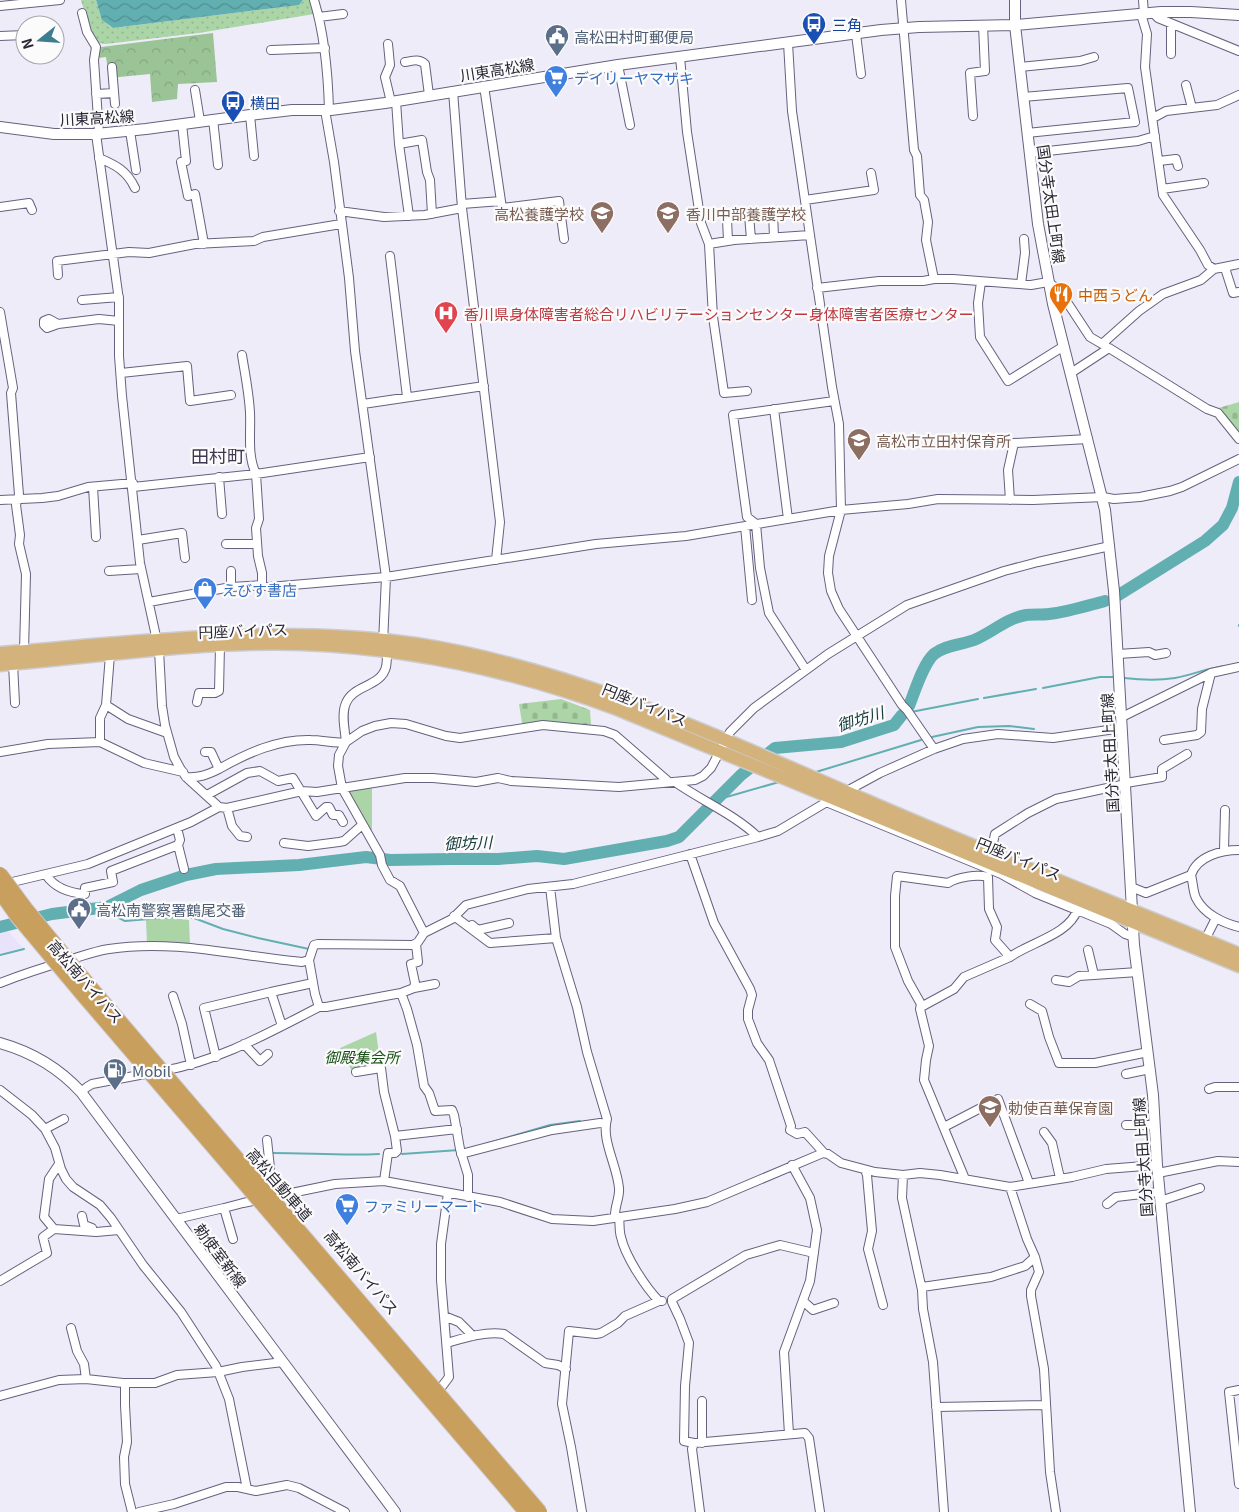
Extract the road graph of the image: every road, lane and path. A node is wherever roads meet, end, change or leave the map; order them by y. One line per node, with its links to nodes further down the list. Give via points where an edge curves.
1 (60, 0): 6 (street)
2 (314, 0): 11 (street)
3 (901, 0): 15 (street)
4 (1015, 0): 14 (main road, 国分寺太田上町線)
5 (1143, 0): 9 (street)
6 (0, 6)
7 (82, 13): 37 (street, via 87,32 96,47)
8 (343, 14): 11 (street)
9 (1146, 14): 10 (main road, 川東高松線); 12 (street); 14 (main road, 川東高松線); 47 (street, via 1145,67)
10 (1239, 15)
11 (319, 17): 21 (street)
12 (1171, 24): 23 (street); 24 (street)
13 (983, 25): 14 (main road, 川東高松線); 15 (main road, 川東高松線); 46 (street, via 985,71 970,73)
14 (1015, 25): 30 (main road, 国分寺太田上町線)
15 (904, 29): 16 (main road, 川東高松線); 95 (street, via 914,150 920,195 928,222 926,240)
16 (856, 34): 19 (main road, 川東高松線); 31 (street)
17 (15, 35): 18 (street)
18 (0, 36)
19 (788, 43): 25 (main road, 川東高松線); 69 (street, via 792,111)
20 (388, 44): 41 (street, via 390,64 385,77)
21 (324, 48): 22 (street); 44 (street, via 328,77)
22 (271, 50)
23 (1239, 51)
24 (1171, 54)
25 (680, 57): 28 (main road, 川東高松線); 88 (street, via 701,223)
26 (1094, 57): 30 (street)
27 (405, 62): 38 (street, via 422,60)
28 (618, 65): 33 (main road, 川東高松線); 51 (street)
29 (112, 67): 36 (street)
30 (1020, 68): 40 (main road, 国分寺太田上町線)
31 (861, 74)
32 (1186, 85): 43 (street)
33 (484, 86): 35 (main road, 川東高松線); 70 (street)
34 (195, 90): 49 (street)
35 (453, 91): 38 (main road, 川東高松線); 71 (street)
36 (114, 93): 37 (street); 42 (street)
37 (96, 94): 55 (street)
38 (429, 95): 41 (main road, 川東高松線)
39 (1239, 95): 43 (street, via 1216,106)
40 (1023, 97): 54 (main road, 国分寺太田上町線); 54 (street, via 1128,88 1135,122)
41 (393, 102): 44 (main road, 川東高松線); 57 (street)
42 (115, 104)
43 (1192, 108): 47 (street, via 1166,111)
44 (327, 110): 45 (main road, 川東高松線); 74 (street)
45 (250, 115): 48 (main road, 川東高松線); 59 (street)
46 (973, 116)
47 (1153, 118): 56 (street)
48 (213, 119): 49 (main road, 川東高松線); 62 (street)
49 (200, 121): 50 (main road, 川東高松線)
50 (182, 124): 53 (main road, 川東高松線); 87 (street, via 186,161 181,162 188,196 195,194)
51 (630, 125)
52 (0, 126): 55 (main road, 川東高松線, via 54,134)
53 (130, 131): 55 (main road, 川東高松線); 64 (street)
54 (1027, 133): 58 (main road, 国分寺太田上町線)
55 (98, 134): 60 (street)
56 (1155, 136): 58 (street, via 1138,141); 61 (street)
57 (399, 144): 76 (street, via 422,140 430,180); 78 (street)
58 (1030, 153): 97 (main road, 国分寺太田上町線)
59 (254, 156)
60 (99, 158): 67 (street, via 118,166); 89 (street)
61 (1159, 161): 63 (street, via 1176,159); 68 (street)
62 (218, 165)
63 (1178, 166)
64 (136, 170)
65 (871, 173): 69 (street, via 874,190)
66 (1204, 183): 68 (street)
67 (135, 188)
68 (1162, 189): 93 (street, via 1167,203 1208,265)
69 (804, 200): 81 (street)
70 (501, 201): 71 (street); 83 (street, via 502,208 559,201)
71 (462, 206): 76 (street); 111 (street)
72 (0, 207): 73 (street, via 29,203)
73 (32, 210)
74 (339, 211): 78 (street, via 384,217); 80 (street)
75 (773, 213): 82 (street)
76 (432, 214): 78 (street)
77 (749, 215): 84 (street)
78 (409, 216)
79 (727, 219): 86 (street)
80 (341, 224): 87 (street, via 254,241); 116 (street)
81 (810, 235): 82 (street); 99 (street)
82 (774, 237): 84 (street)
83 (564, 239)
84 (751, 239): 86 (street)
85 (1024, 239): 98 (street)
86 (728, 241): 88 (street)
87 (204, 244): 89 (street, via 149,253)
88 (709, 244): 112 (street, via 713,317 724,393)
89 (113, 254): 94 (street, via 57,261); 101 (street)
90 (390, 256): 114 (street)
91 (1239, 264): 92 (street)
92 (1225, 268): 93 (street); 100 (street, via 1233,293)
93 (1214, 269): 107 (street, via 1201,280 1163,294 1139,311)
94 (58, 275)
95 (934, 279): 96 (street); 99 (street)
96 (980, 282): 98 (street); 106 (street, via 980,337 1008,381)
97 (1048, 282): 98 (street); 106 (main road, 国分寺太田上町線); 107 (street, via 1059,290 1090,337)
98 (1021, 284)
99 (817, 288): 115 (street)
100 (1239, 292)
101 (119, 297): 102 (street); 104 (street)
102 (82, 300)
103 (0, 312): 128 (street, via 13,388)
104 (119, 321): 105 (street, via 99,319); 109 (street)
105 (58, 324)
106 (1064, 346): 110 (main road, 国分寺太田上町線)
107 (1106, 346): 110 (street); 118 (street, via 1218,413)
108 (242, 355): 122 (street)
109 (121, 373): 113 (street, via 187,366 190,401); 124 (street)
110 (1071, 373): 119 (main road, 国分寺太田上町線)
111 (484, 386): 114 (street); 141 (street, via 500,522)
112 (747, 391)
113 (231, 396)
114 (407, 397): 116 (street)
115 (834, 401): 117 (street); 130 (street, via 839,424)
116 (363, 404): 120 (street)
117 (774, 409): 132 (street); 133 (street, via 733,415 747,517)
118 (1239, 438)
119 (1088, 439): 126 (main road, 国分寺太田上町線); 129 (street, via 1014,443 1008,470)
120 (370, 457): 122 (street); 145 (street)
121 (1239, 459): 126 (street, via 1170,491 1127,499)
122 (256, 474): 123 (street); 138 (street)
123 (219, 477): 124 (street); 131 (street)
124 (133, 485): 125 (street); 136 (street)
125 (93, 487): 128 (street, via 58,496); 135 (street)
126 (1102, 497): 129 (street); 139 (main road, 国分寺太田上町線)
127 (0, 500): 128 (street)
128 (17, 500): 154 (street, via 19,544 26,574)
129 (1010, 500): 130 (street, via 938,499)
130 (840, 510): 132 (street); 150 (street, via 828,573 839,609)
131 (222, 514)
132 (788, 519): 133 (street)
133 (756, 524): 134 (street); 162 (street, via 769,613)
134 (745, 526): 141 (street); 148 (street)
135 (96, 537)
136 (138, 540): 140 (street, via 182,533); 142 (street)
137 (226, 544): 138 (street)
138 (257, 544): 146 (street)
139 (1110, 546): 150 (street, via 995,574 907,605); 157 (main road, 国分寺太田上町線)
140 (185, 558)
141 (496, 560): 145 (street)
142 (141, 569): 143 (street); 149 (street)
143 (109, 571)
144 (231, 571): 147 (street)
145 (386, 577): 146 (street); 153 (street)
146 (262, 586): 147 (street)
147 (231, 587): 149 (street)
148 (752, 600)
149 (149, 602): 151 (street)
150 (856, 636): 162 (street); 173 (street)
151 (158, 645): 152 (highway, 円座バイパス); 153 (highway, 円座バイパス, via 246,635 300,634); 154 (highway, 円座バイパス); 158 (highway, 円座バイパス); 168 (street)
152 (220, 646): 153 (highway, 円座バイパス); 164 (street, via 219,691 199,693)
153 (384, 647): 171 (street, via 386,666 380,678 354,693 345,704); 172 (highway, 円座バイパス, via 417,644 517,665 592,689)
154 (24, 651): 155 (highway, 円座バイパス)
155 (0, 653)
156 (1166, 653): 157 (street)
157 (1118, 654): 167 (main road, 国分寺太田上町線)
158 (110, 655): 159 (highway, 円座バイパス); 166 (street)
159 (13, 664): 160 (highway, 円座バイパス); 165 (street)
160 (0, 665)
161 (1239, 667): 163 (street)
162 (806, 670): 172 (street, via 742,718)
163 (1211, 673): 167 (street); 169 (street, via 1202,709 1201,732)
164 (197, 702)
165 (15, 703)
166 (106, 705): 168 (street, via 128,719); 170 (street, via 100,718)
167 (1122, 723): 173 (street, via 1053,738 984,735); 180 (main road, 国分寺太田上町線)
168 (167, 734): 178 (street, via 174,757)
169 (1164, 740)
170 (100, 742): 174 (street, via 48,744); 178 (street, via 144,763)
171 (346, 742): 177 (street, via 284,741); 179 (street, via 362,731 391,723 460,738 543,725 604,731 615,735); 181 (street, via 338,766)
172 (722, 746): 179 (street, via 703,776); 183 (highway, 円座バイパス, via 757,753); 185 (highway, 円座バイパス, via 747,763)
173 (934, 749): 183 (street)
174 (0, 752)
175 (205, 752): 177 (street, via 211,752)
176 (1187, 754): 180 (street, via 1162,768 1162,777)
177 (219, 769): 178 (street, via 203,777)
178 (185, 774): 184 (street)
179 (672, 782): 181 (street, via 619,787 498,778 476,782 414,778); 192 (street, via 711,803)
180 (1126, 783): 197 (street, via 1056,799 1028,813 996,834); 207 (main road, 国分寺太田上町線)
181 (342, 788): 182 (street); 189 (street)
182 (302, 791): 184 (street, via 293,778 278,780 260,772 247,772); 186 (street); 188 (street, via 316,816 329,807 333,815 339,815)
183 (846, 792): 185 (street); 197 (highway, 円座バイパス)
184 (207, 796): 186 (street)
185 (829, 800): 192 (street, via 778,830); 209 (street); 211 (highway, 円座バイパス)
186 (223, 808): 190 (street); 191 (street, via 240,836)
187 (1225, 810): 195 (street)
188 (343, 822)
189 (362, 825): 193 (street, via 344,841 308,846); 215 (street, via 390,880 400,886)
190 (177, 828): 194 (street); 198 (street)
191 (248, 837)
192 (758, 837): 199 (street)
193 (284, 843)
194 (178, 845): 201 (street); 202 (street)
195 (1224, 850): 196 (street); 203 (street, via 1200,861)
196 (1239, 850)
197 (992, 852): 211 (highway, 円座バイパス)
198 (111, 854): 201 (street); 204 (street)
199 (690, 854): 206 (street, via 573,884); 267 (street, via 714,923 750,989 748,1019 757,1043 769,1060 790,1130 797,1134 805,1132)
200 (0, 867): 205 (highway, 高松南バイパス)
201 (116, 869): 204 (street, via 111,871 113,882 85,888 85,894 70,893)
202 (184, 869)
203 (1191, 874): 207 (street, via 1146,893); 212 (street, via 1196,898)
204 (46, 875): 205 (street)
205 (3, 884): 223 (highway, 高松南バイパス, bridge, via 31,910); 329 (highway, 高松自動車道, bridge, via 18,916 84,996); 330 (highway, 高松自動車道, bridge)
206 (550, 886): 210 (street, via 466,905); 217 (street)
207 (1131, 887): 211 (main road, 国分寺太田上町線)
208 (0, 903): 225 (highway, 高松南バイパス)
209 (1077, 910): 216 (street); 222 (street, via 1060,931)
210 (456, 914): 213 (street, via 478,930); 215 (street); 217 (street, via 490,943)
211 (1133, 916): 216 (main road, 国分寺太田上町線); 218 (highway, 円座バイパス); 226 (highway, 円座バイパス)
212 (1216, 918): 214 (street); 218 (street)
213 (509, 923)
214 (1239, 927)
215 (424, 933): 219 (street)
216 (1134, 937): 227 (main road, 国分寺太田上町線)
217 (556, 938): 257 (street)
218 (1205, 940): 221 (highway, 円座バイパス)
219 (416, 944): 224 (street, via 318,944 314,945); 233 (street, via 418,962 411,964)
220 (1088, 950): 228 (street)
221 (1239, 954)
222 (1010, 957): 239 (street, via 964,977 954,989); 239 (street, via 996,944 997,928 989,909 988,877 982,875 948,883 897,876 895,947)
223 (71, 959): 224 (street, via 109,948 157,946 291,961); 225 (street); 248 (highway, 高松南バイパス)
224 (309, 960): 231 (street)
225 (51, 965): 230 (street); 250 (highway, 高松南バイパス)
226 (1239, 966)
227 (1138, 972): 228 (street); 243 (main road, 国分寺太田上町線)
228 (1094, 975): 229 (street, via 1079,976 1069,982)
229 (1056, 980)
230 (0, 982)
231 (313, 983): 234 (street); 238 (street)
232 (434, 984): 233 (street)
233 (414, 988): 235 (street)
234 (271, 992): 240 (street); 245 (street, via 204,1008)
235 (401, 993): 238 (street); 262 (street, via 417,1045 424,1086 435,1111 452,1110)
236 (173, 996): 246 (street)
237 (1030, 1004): 243 (street, via 1042,1012 1059,1063 1095,1063)
238 (320, 1006): 240 (street)
239 (921, 1007): 260 (street, via 929,1046 924,1080)
240 (282, 1026): 242 (street)
241 (0, 1043): 255 (main road, 勅使室新線, via 52,1065)
242 (244, 1044): 244 (street, via 260,1061); 245 (street)
243 (1148, 1052): 247 (main road, 国分寺太田上町線)
244 (268, 1054)
245 (216, 1057): 246 (street)
246 (191, 1065): 248 (street)
247 (1150, 1069): 251 (street); 259 (main road, 国分寺太田上町線)
248 (167, 1070): 250 (street); 277 (highway, 高松南バイパス)
249 (356, 1072): 264 (street, via 381,1068)
250 (145, 1074): 255 (street, via 92,1084); 285 (highway, 高松南バイパス)
251 (1126, 1074)
252 (1239, 1087): 253 (street, via 1216,1086)
253 (1209, 1089)
254 (0, 1090): 261 (street)
255 (81, 1092): 290 (main road, 勅使室新線)
256 (64, 1119): 261 (street)
257 (606, 1124): 266 (street, via 552,1130); 289 (street, via 604,1129 619,1188 614,1209)
258 (1126, 1125): 259 (street)
259 (1155, 1125): 271 (main road, 国分寺太田上町線)
260 (944, 1127): 275 (street); 278 (street, via 998,1099)
261 (45, 1129): 269 (street)
262 (457, 1129): 264 (street); 266 (street)
263 (1044, 1132): 274 (street, via 1052,1143)
264 (396, 1136): 276 (street, via 397,1151 388,1153)
265 (267, 1140): 277 (street, via 270,1168)
266 (461, 1151): 284 (street, via 468,1175)
267 (824, 1153): 270 (street); 272 (street, via 841,1163)
268 (1239, 1162): 271 (street, via 1218,1161)
269 (59, 1164): 291 (street, via 73,1187 100,1205); 292 (street, via 49,1179 44,1218)
270 (792, 1165): 289 (street, via 707,1202); 294 (street, via 814,1212 817,1230)
271 (1157, 1169): 274 (street, via 1106,1169); 283 (main road, 国分寺太田上町線)
272 (865, 1170): 273 (street); 302 (street, via 872,1231 868,1249)
273 (903, 1175): 275 (street, via 920,1173); 297 (street, via 902,1198)
274 (1060, 1178): 278 (street)
275 (965, 1179): 279 (street)
276 (384, 1182): 281 (street); 282 (street, via 335,1184)
277 (264, 1183): 282 (highway, 高松南バイパス)
278 (1029, 1183): 279 (street)
279 (1010, 1187): 295 (street)
280 (1200, 1188): 283 (street)
281 (448, 1193): 284 (street); 303 (street, via 441,1247)
282 (276, 1196): 285 (street); 312 (highway, 高松南バイパス)
283 (1160, 1196): 286 (street, via 1116,1197); 338 (main road, 国分寺太田上町線)
284 (468, 1197): 289 (street, via 513,1205 560,1221)
285 (252, 1201): 287 (street); 328 (highway, 高松南バイパス)
286 (1107, 1204)
287 (224, 1208): 290 (street); 293 (street)
288 (82, 1216): 291 (street, via 87,1227)
289 (617, 1218): 298 (street, via 625,1248)
290 (176, 1219): 307 (main road, 勅使室新線)
291 (118, 1228): 292 (street, via 96,1232); 309 (street, via 181,1312)
292 (54, 1229): 296 (street, via 43,1237 47,1253)
293 (232, 1240)
294 (814, 1253): 299 (street); 300 (street, via 780,1245 746,1255 672,1299)
295 (1035, 1257): 297 (street, via 1024,1266 991,1277); 316 (street, via 1039,1272 1031,1296 1044,1368)
296 (0, 1281)
297 (922, 1287): 317 (street)
298 (659, 1301): 300 (street); 308 (street, via 624,1316 601,1333 569,1331)
299 (803, 1301): 301 (street, via 813,1310); 318 (street, via 784,1352)
300 (672, 1302): 319 (street, via 689,1343 684,1441)
301 (834, 1303)
302 (883, 1305)
303 (444, 1316): 305 (street, via 459,1322); 306 (street)
304 (72, 1328): 310 (street)
305 (473, 1336): 306 (street); 308 (street, via 504,1334 545,1363)
306 (447, 1343): 312 (street, via 449,1377)
307 (283, 1362): 309 (street); 327 (main road, 勅使室新線)
308 (566, 1369): 332 (street, via 562,1404)
309 (218, 1372): 311 (street, via 177,1376 155,1384); 323 (street, via 229,1399)
310 (86, 1379): 311 (street); 314 (street, via 59,1380)
311 (125, 1383): 324 (street, via 125,1484)
312 (440, 1389): 331 (highway, 高松南バイパス)
313 (1239, 1390): 321 (street, via 1228,1392)
314 (0, 1396)
315 (702, 1401): 320 (street)
316 (1046, 1405): 317 (street); 336 (street)
317 (936, 1407): 335 (street)
318 (789, 1434): 320 (street); 334 (street, via 805,1433 809,1438)
319 (694, 1443): 320 (street); 333 (street, via 692,1449)
320 (702, 1443)
321 (1238, 1461): 322 (street)
322 (1239, 1484)
323 (247, 1489): 325 (street, via 226,1487); 326 (street, via 256,1491 287,1485)
324 (132, 1512)
325 (139, 1512)
326 (345, 1512)
327 (395, 1512)
328 (518, 1512)
329 (526, 1512)
330 (540, 1512)
331 (548, 1512)
332 (582, 1512)
333 (700, 1512)
334 (820, 1512)
335 (944, 1512)
336 (1056, 1512)
337 (1183, 1512): 338 (street)
338 (1190, 1512)

